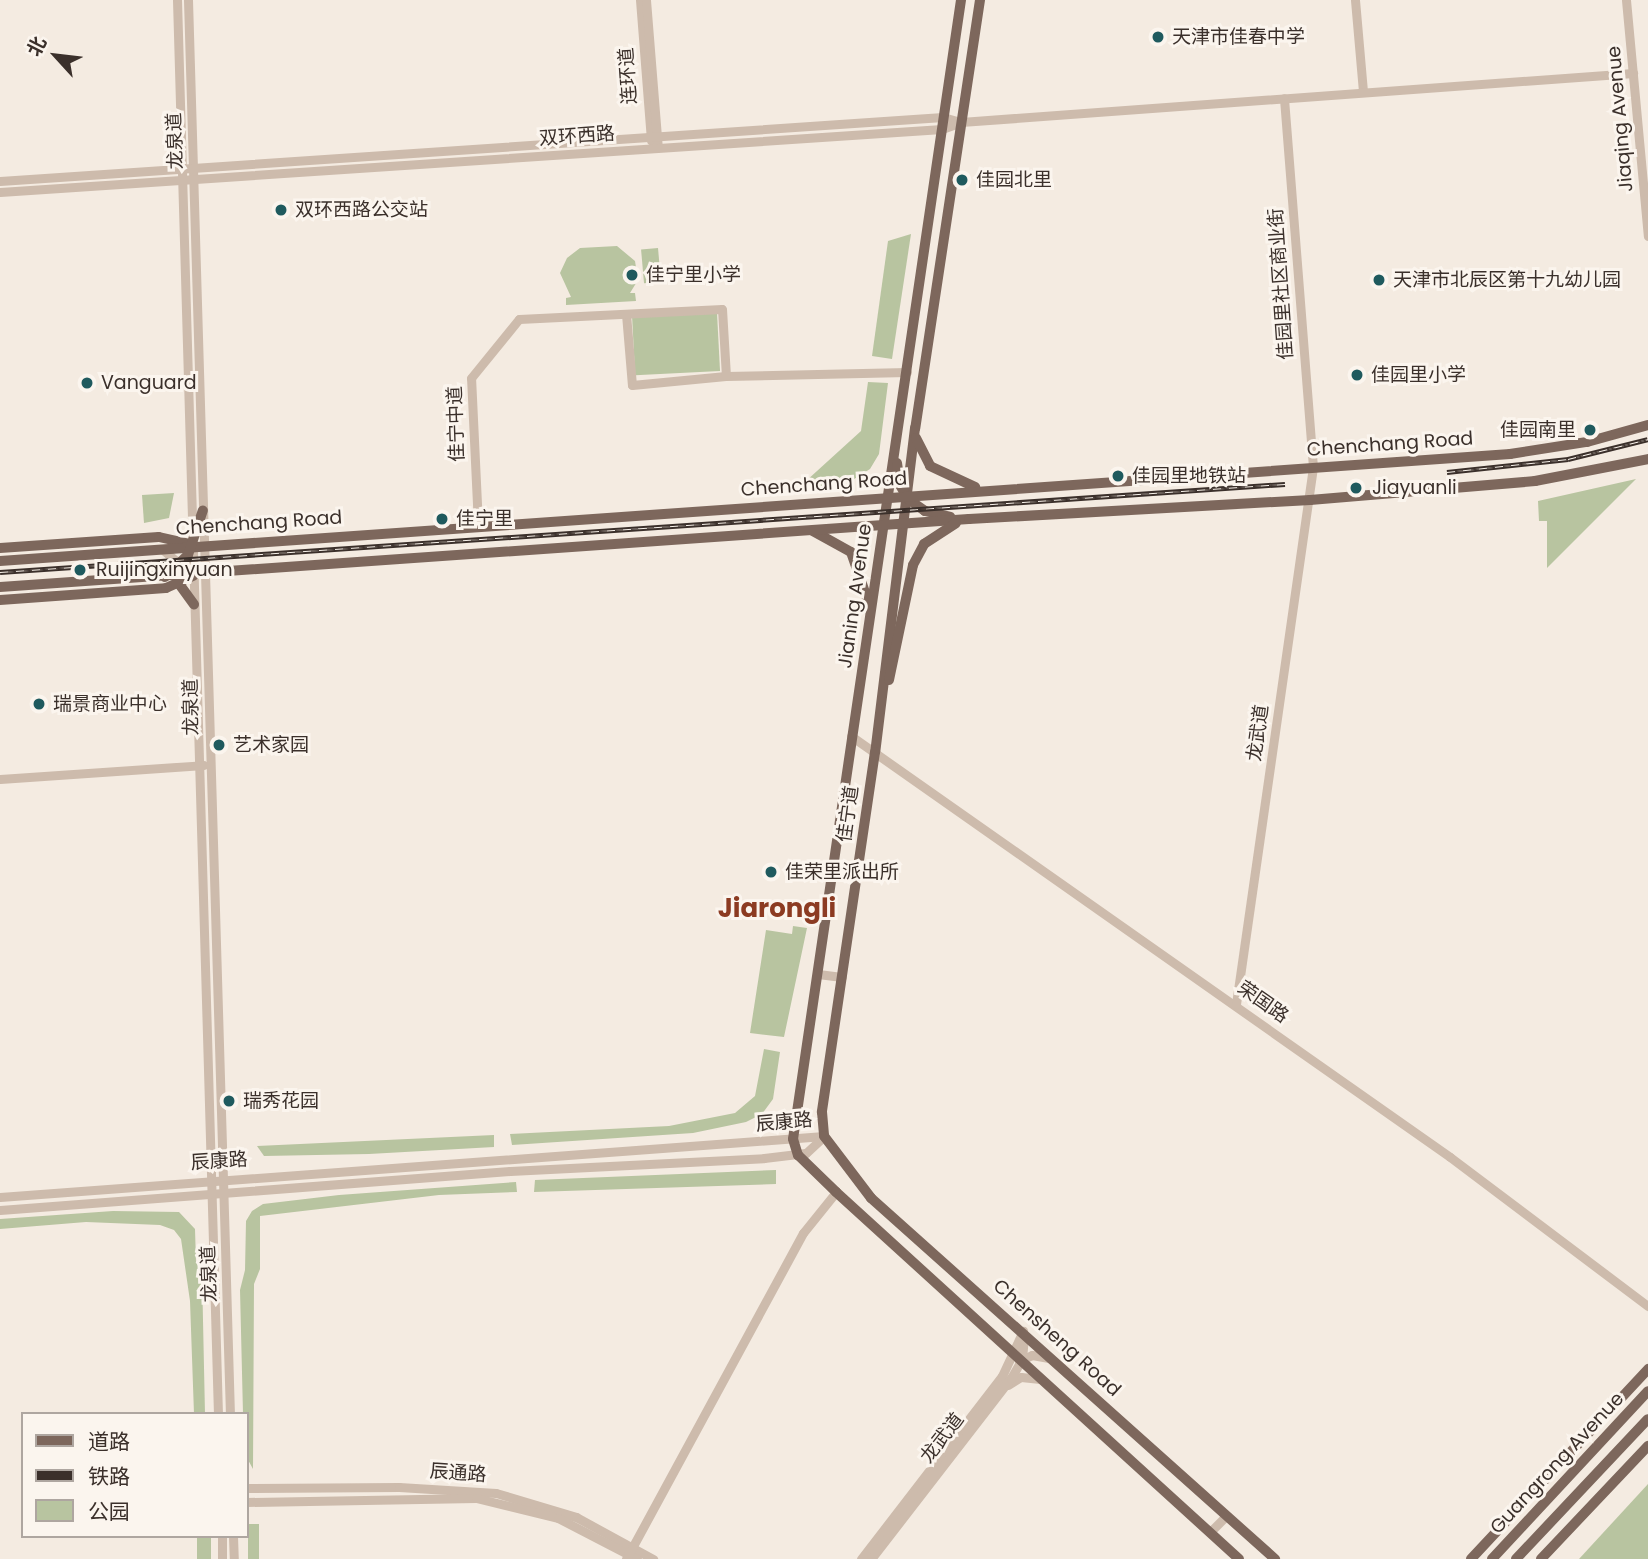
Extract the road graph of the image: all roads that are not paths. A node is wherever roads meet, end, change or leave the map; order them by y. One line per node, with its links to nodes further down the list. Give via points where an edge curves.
1 (177, 0): 17 (street, 龙泉道)
2 (188, 0): 16 (street, 龙泉道)
3 (640, 0): 14 (street, 连环道)
4 (646, 0): 14 (street, 连环道)
5 (961, 0): 13 (main road, Jianing Avenue)
6 (980, 0): 12 (main road, Jianing Avenue)
7 (1355, 0): 10 (street)
8 (1626, 0): 9 (street, Jiaqing Avenue)
9 (1633, 73): 10 (street); 22 (street, Jiaqing Avenue)
10 (1363, 92): 11 (street)
11 (1284, 98): 12 (street); 30 (street, 佳园里社区商业街)
12 (961, 122): 13 (street); 27 (main road, Jianing Avenue)
13 (943, 123): 14 (street, 双环西路); 15 (street, 双环西路); 24 (main road, Jianing Avenue)
14 (654, 135): 15 (street, 连环道); 16 (street, 双环西路)
15 (654, 149): 19 (street, 双环西路)
16 (193, 168): 17 (street, 双环西路); 19 (street, 龙泉道)
17 (182, 169): 18 (street, 龙泉道); 20 (street, 双环西路)
18 (182, 179): 19 (street, 双环西路); 21 (street, 双环西路); 42 (street, 龙泉道)
19 (194, 179): 35 (street, 龙泉道)
20 (0, 181)
21 (0, 192)
22 (1648, 236)
23 (626, 314): 25 (street, 佳宁中道, via 722,309); 25 (street, via 632,384); 38 (street, 佳宁中道, via 519,319 471,379)
24 (907, 372): 25 (street); 28 (main road, Jianing Avenue)
25 (726, 376)
26 (1648, 425): 30 (main road, Chenchang Road, via 1587,442 1510,454)
27 (915, 428): 31 (main road, via 918,446 930,466 955,481); 32 (main road, Jianing Avenue)
28 (897, 439): 32 (main road, via 898,475); 33 (main road, Jianing Avenue)
29 (1648, 459): 34 (main road, via 1535,481)
30 (1313, 467): 31 (main road, Chenchang Road); 34 (street, 龙武道)
31 (987, 490): 32 (main road, Chenchang Road)
32 (906, 496): 33 (main road, Chenchang Road); 36 (main road, via 930,513); 37 (main road, Jianing Avenue)
33 (887, 498): 38 (main road, Chenchang Road); 39 (main road, Jianing Avenue)
34 (1310, 500): 36 (main road); 62 (street, 龙武道)
35 (203, 510): 41 (street, 龙泉道); 42 (main road)
36 (969, 519): 37 (main road); 54 (main road, via 932,537 918,553)
37 (902, 524): 39 (main road); 54 (main road, 佳宁道)
38 (478, 525): 41 (main road, Chenchang Road)
39 (883, 525): 40 (main road); 53 (main road, Jianing Avenue)
40 (810, 530): 47 (main road); 53 (main road, via 851,552)
41 (204, 544): 42 (main road, Chenchang Road); 47 (street, 龙泉道)
42 (192, 545): 43 (main road, via 159,537); 44 (main road, Chenchang Road); 46 (main road); 47 (street, 龙泉道)
43 (0, 548)
44 (159, 548): 45 (main road, Chenchang Road); 46 (street)
45 (0, 561)
46 (183, 563): 47 (street); 48 (main road)
47 (199, 575): 48 (main road); 49 (main road); 52 (street)
48 (165, 577): 49 (main road); 50 (main road)
49 (181, 583): 51 (main road, via 166,589); 52 (main road)
50 (0, 587)
51 (0, 600)
52 (200, 604): 57 (street, 龙泉道); 58 (street, 龙泉道)
53 (871, 608): 55 (main road, Jianing Avenue)
54 (881, 704): 56 (main road, 佳宁道)
55 (852, 736): 56 (street, 荣国路); 60 (main road, Jianing Avenue)
56 (875, 752): 61 (main road, 佳宁道); 62 (street, 荣国路)
57 (210, 764): 58 (street); 66 (street, 龙泉道)
58 (198, 765): 59 (street); 67 (street, 龙泉道)
59 (0, 779)
60 (818, 974): 61 (street); 64 (main road, Jianing Avenue)
61 (842, 977): 63 (main road, 佳宁道, via 822,1112)
62 (1236, 1004): 73 (street, 荣国路)
63 (824, 1136): 64 (street, 辰康路); 65 (street, 辰康路); 74 (main road, Chensheng Road, via 871,1198)
64 (793, 1139): 65 (main road, Jianing Avenue); 66 (street, 辰康路, via 524,1161)
65 (798, 1155): 68 (street, 辰康路); 69 (main road, Chensheng Road)
66 (224, 1178): 67 (street, 辰康路); 68 (street, 龙泉道)
67 (210, 1179): 70 (street, 龙泉道); 71 (street, 辰康路)
68 (224, 1192): 70 (street, 辰康路); 82 (street, 龙泉道)
69 (836, 1192): 75 (main road, Chensheng Road); 91 (street, via 803,1233)
70 (210, 1193): 72 (street, 辰康路); 81 (street, 龙泉道)
71 (0, 1197)
72 (0, 1210)
73 (1648, 1306)
74 (1023, 1331): 75 (street); 76 (main road, Chensheng Road)
75 (1018, 1357): 76 (street, via 1039,1355); 78 (main road, Chensheng Road); 79 (street, 龙武道); 96 (street)
76 (1055, 1360): 87 (main road, Chensheng Road)
77 (1648, 1369): 100 (main road)
78 (1046, 1382): 79 (street, via 1021,1377); 88 (main road, Chensheng Road)
79 (1003, 1388): 97 (street, 龙武道)
80 (1648, 1391): 101 (main road, Guangrong Avenue)
81 (218, 1412)
82 (230, 1412)
83 (1648, 1419): 102 (main road, Guangrong Avenue)
84 (1648, 1446): 103 (main road)
85 (248, 1488): 91 (street, 辰通路, via 496,1493 576,1517)
86 (248, 1502): 91 (street, 辰通路, via 476,1497 558,1518)
87 (1226, 1516): 88 (street); 99 (main road, Chensheng Road)
88 (1210, 1532): 98 (main road, Chensheng Road)
89 (222, 1538): 92 (street)
90 (233, 1538): 93 (street)
91 (629, 1552): 94 (street, 辰通路); 95 (street, 辰通路)
92 (222, 1559)
93 (234, 1559)
94 (637, 1559)
95 (653, 1559)
96 (861, 1559)
97 (871, 1559)
98 (1239, 1559)
99 (1275, 1559)
100 (1471, 1559)
101 (1492, 1559)
102 (1516, 1559)
103 (1541, 1559)

